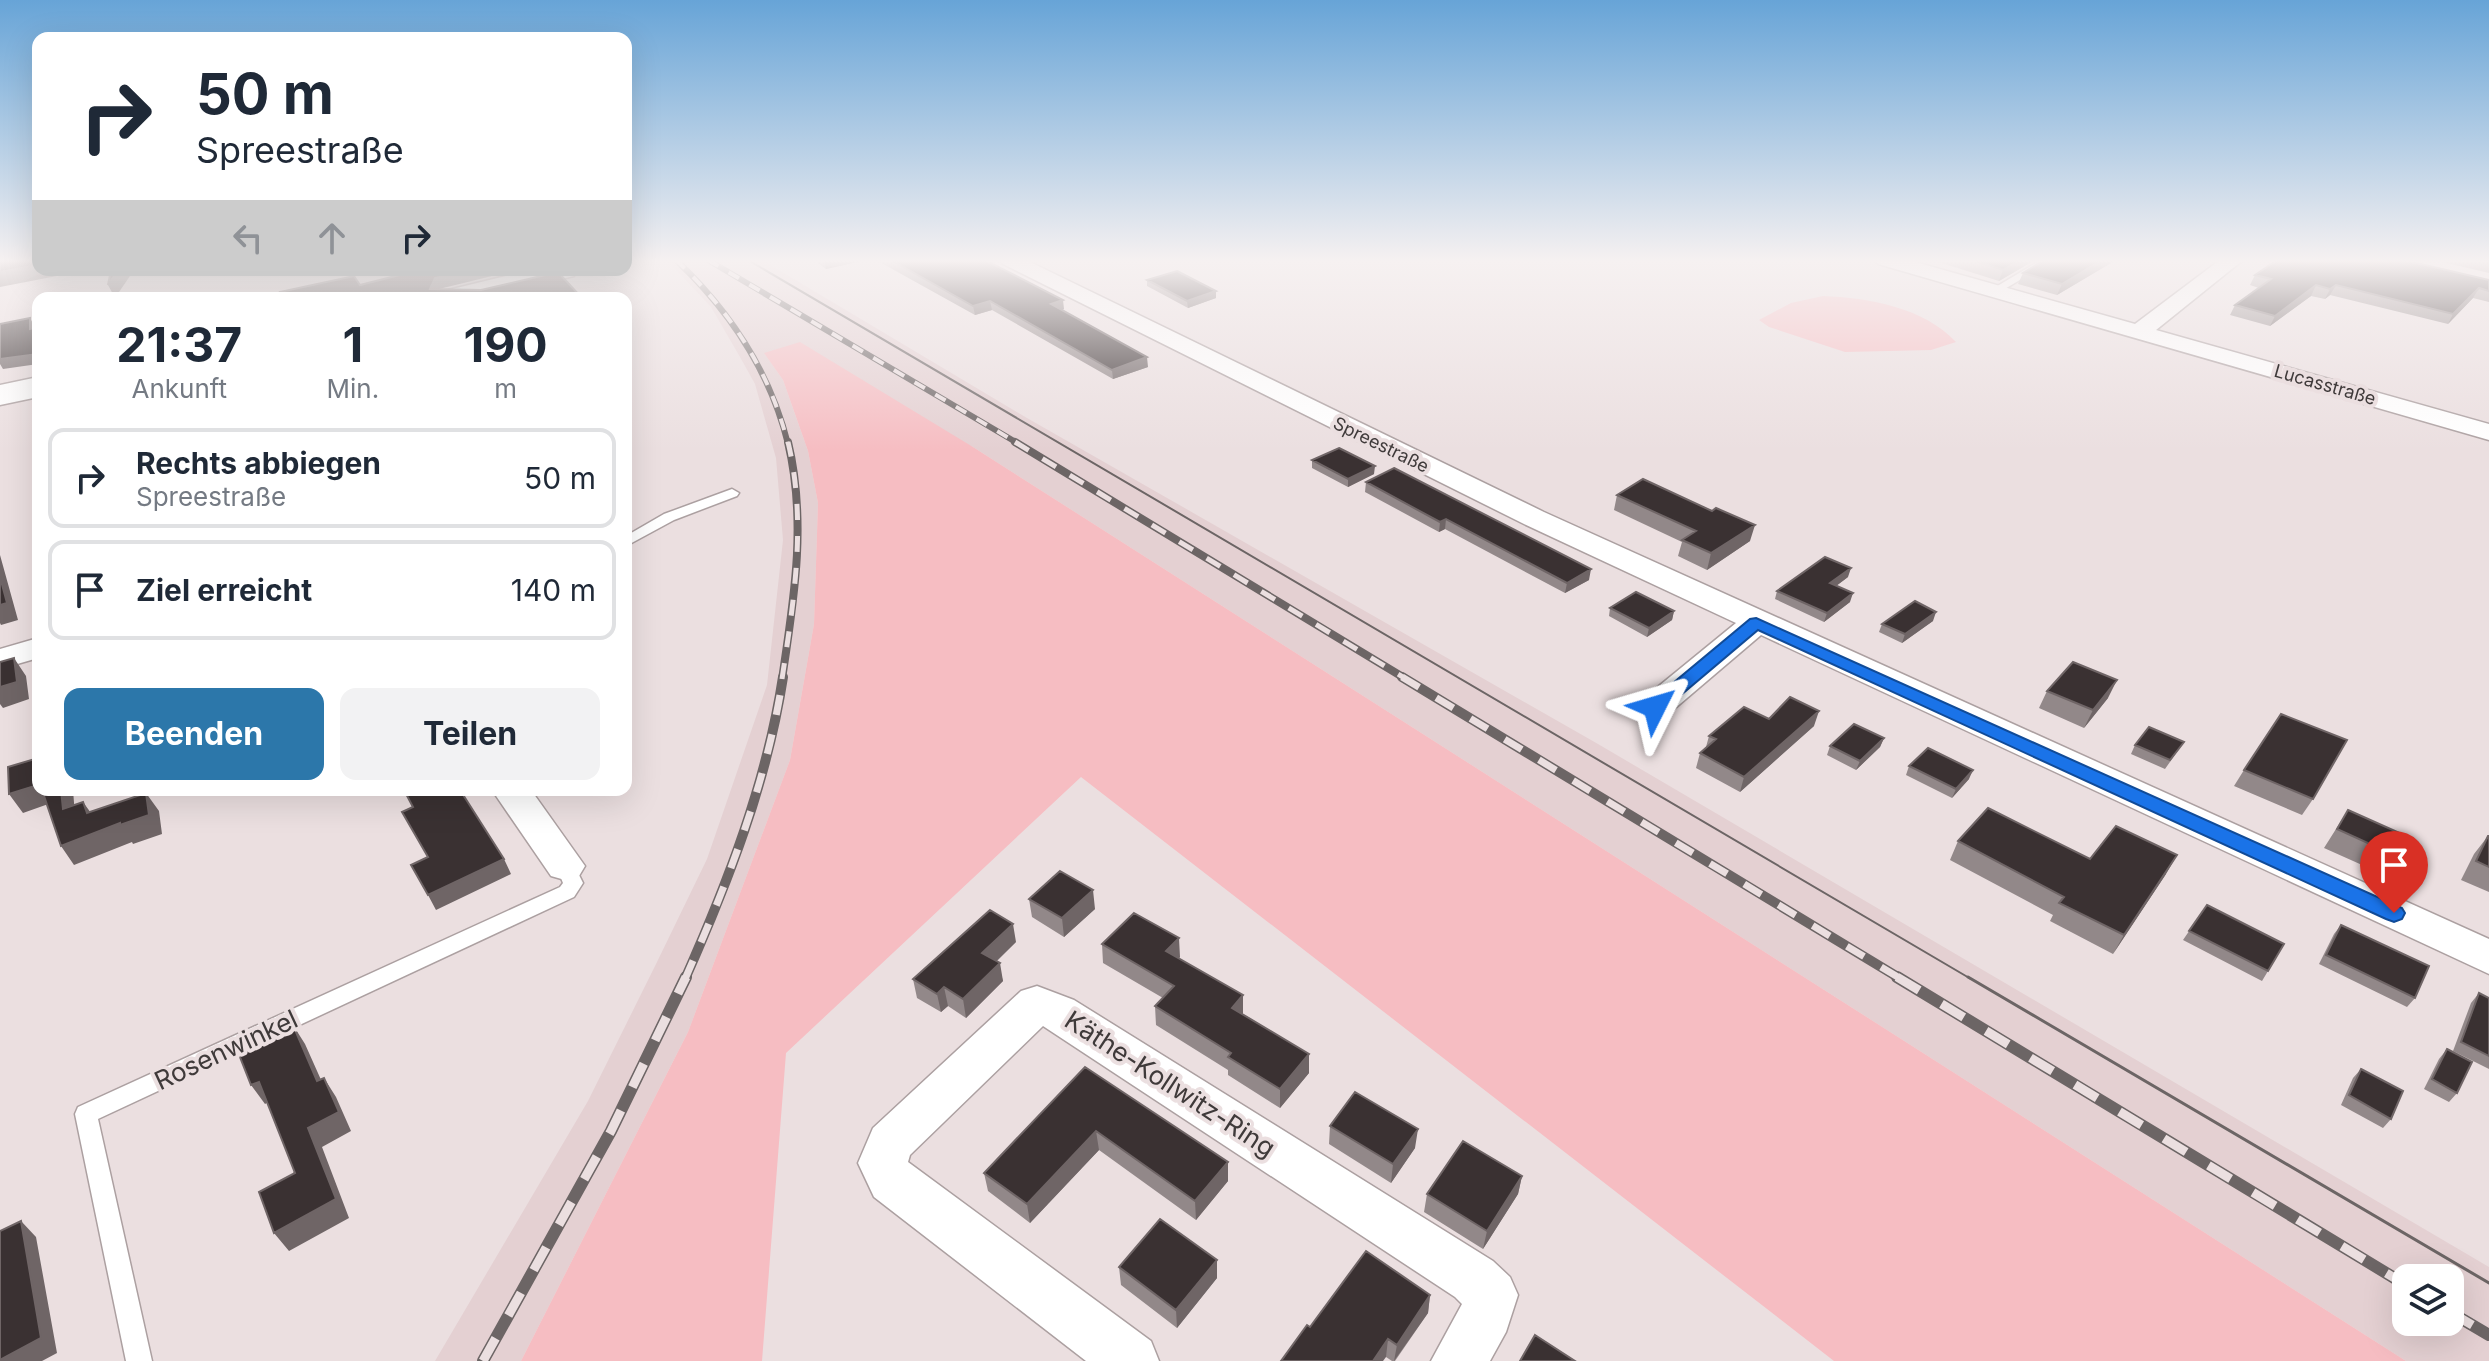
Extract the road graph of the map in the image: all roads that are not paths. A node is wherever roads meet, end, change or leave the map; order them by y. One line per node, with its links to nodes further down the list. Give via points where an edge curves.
1 (1138, 324): 10 (street, Spreestraße)
2 (2109, 324): 4 (street, Lucasstraße)
3 (2150, 324): 4 (street)
4 (2139, 332): 7 (street, Lucasstraße)
5 (32, 388): 6 (main road)
6 (0, 395)
7 (2489, 432)
8 (732, 493): 9 (lane, via 669,517)
9 (632, 539)
10 (1756, 623): 13 (street); 16 (street, Spreestraße)
11 (32, 650): 12 (street)
12 (0, 659)
13 (1655, 707)
14 (515, 796): 15 (street)
15 (565, 866): 17 (lane, Rosenwinkel, via 573,883 567,892 86,1114)
16 (2489, 957)
17 (133, 1358)
18 (1131, 1361): 19 (street, Käthe-Kollwitz-Ring, via 892,1181 883,1163 890,1143 1037,1004 1474,1279 1491,1295 1487,1313)
19 (1459, 1361)

